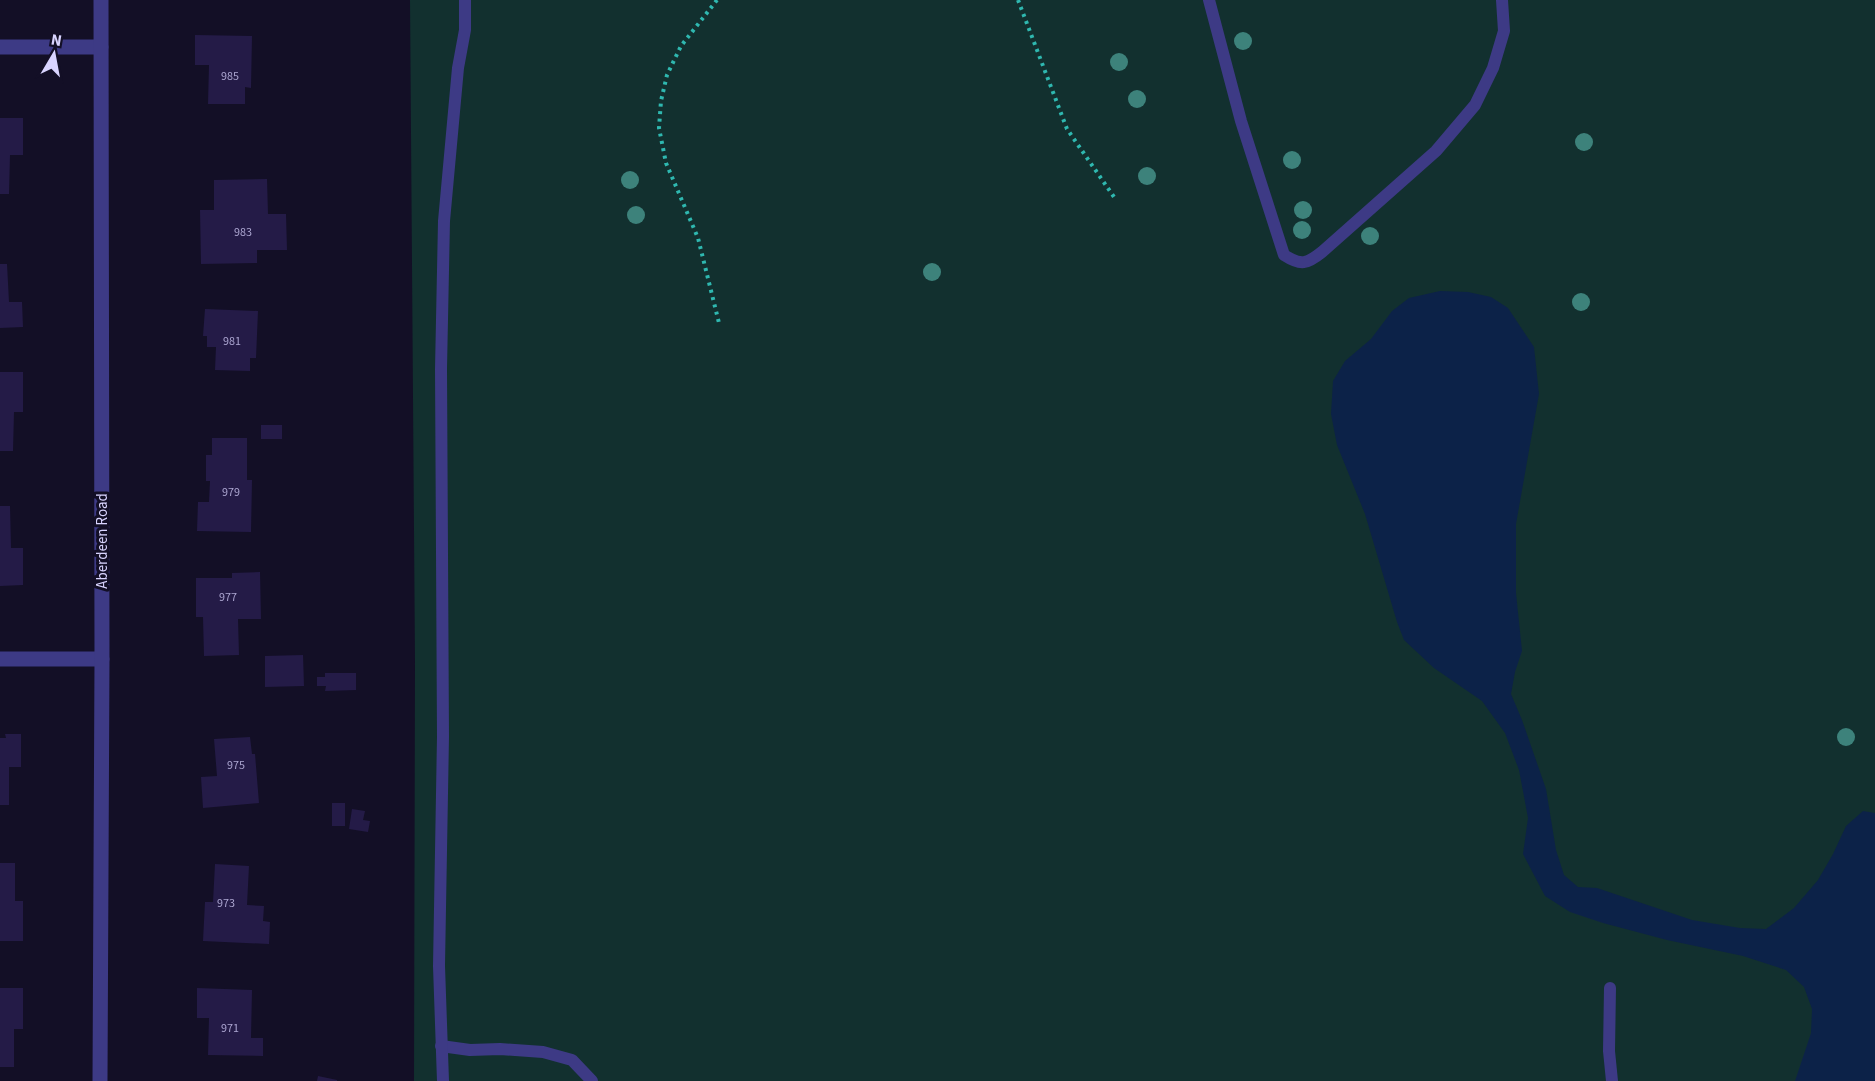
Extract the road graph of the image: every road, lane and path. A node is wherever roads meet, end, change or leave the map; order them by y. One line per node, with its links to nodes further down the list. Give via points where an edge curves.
1 (101, 0): 8 (street, Aberdeen Road)
2 (465, 0): 14 (lane, via 444,232)
3 (717, 0): 10 (path, via 681,46 661,101 659,128 666,163 698,238)
4 (1018, 0): 9 (path, via 1067,129)
5 (1209, 0): 6 (lane, via 1241,121 1284,255 1296,263 1311,261 1322,252 1436,151 1475,105 1493,68 1504,31)
6 (1502, 0)
7 (0, 46): 8 (street)
8 (101, 47): 12 (street, Aberdeen Road)
9 (1114, 197)
10 (719, 323)
11 (0, 659): 12 (street)
12 (102, 659): 15 (street, Aberdeen Road)
13 (1610, 988): 18 (lane)
14 (441, 1046): 16 (lane); 17 (lane, via 543,1052 572,1060)
15 (100, 1081)
16 (443, 1081)
17 (592, 1081)
18 (1612, 1081)

